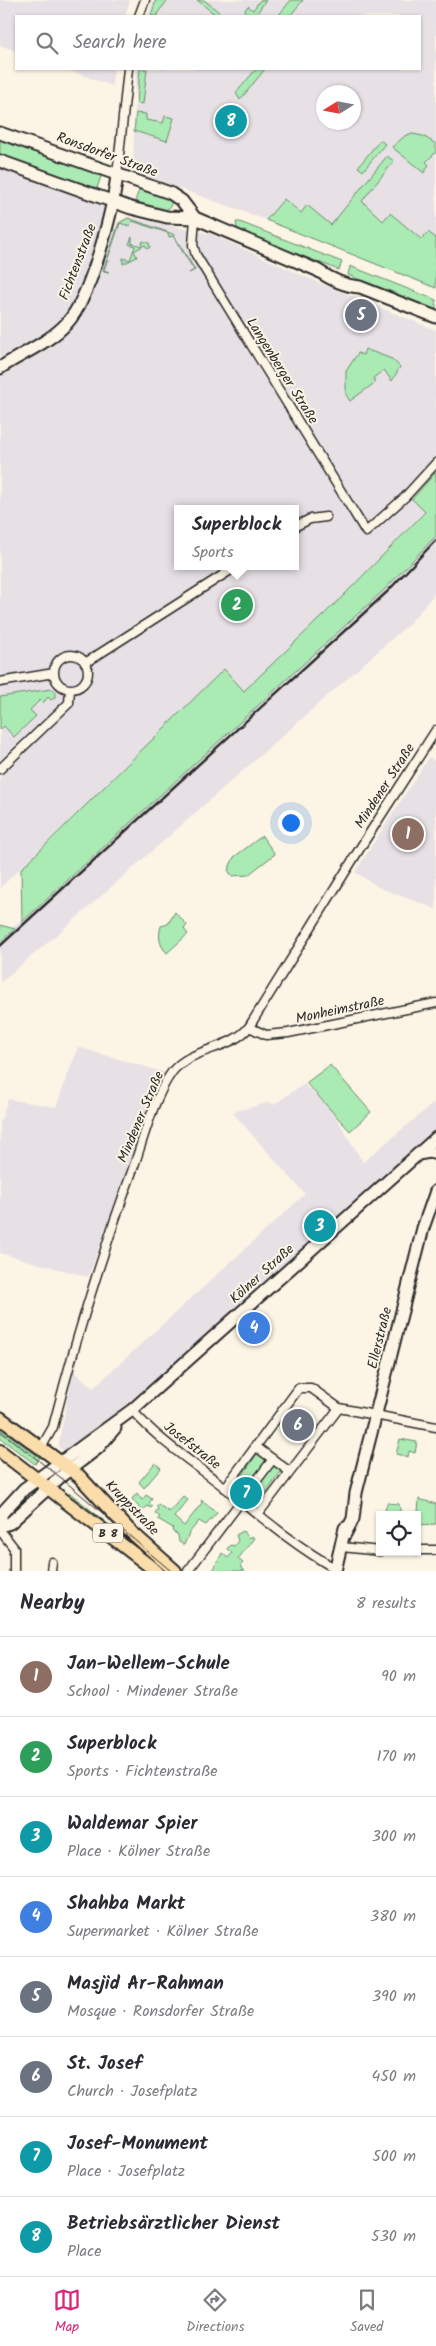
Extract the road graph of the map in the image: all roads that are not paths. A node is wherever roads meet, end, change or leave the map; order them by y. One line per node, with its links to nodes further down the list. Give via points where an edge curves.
1 (145, 0): 2 (street)
2 (139, 15)
3 (128, 70): 6 (street)
4 (0, 133): 6 (main road, Ronsdorfer Straße)
5 (0, 161): 7 (main road, Ronsdorfer Straße)
6 (117, 175): 7 (main road, Fichtenstraße); 8 (main road, Ronsdorfer Straße, via 170,193 182,201)
7 (114, 202): 8 (main road, Ronsdorfer Straße, via 166,217); 10 (main road, Fichtenstraße, via 85,290 68,322)
8 (195, 218): 9 (main road, Ronsdorfer Straße); 11 (street, Langenberger Straße, via 193,245 196,256 366,532)
9 (436, 318)
10 (0, 368)
11 (436, 463)
12 (326, 517): 13 (street)
13 (299, 524)
14 (231, 570): 15 (street)
15 (85, 663): 16 (street, via 78,657 63,657 56,664); 18 (street, via 86,681 79,688)
16 (54, 673): 17 (street); 18 (street, via 57,683)
17 (0, 682)
18 (70, 689): 20 (street, via 69,703)
19 (436, 730): 22 (street, Mindener Straße)
20 (0, 769)
21 (436, 1003): 22 (street, Monheimstraße, via 288,1033 266,1034)
22 (249, 1027): 33 (street, Mindener Straße, via 236,1039 178,1065 167,1081 124,1192 94,1282 53,1427)
23 (436, 1138): 24 (main road, Kölner Straße)
24 (418, 1154): 25 (main road); 28 (main road, Kölner Straße)
25 (436, 1154)
26 (436, 1191): 29 (main road, Ellerstraße, via 423,1228)
27 (338, 1408): 29 (street); 32 (street, via 311,1388 299,1388); 37 (street)
28 (129, 1413): 36 (main road, Kölner Straße, via 98,1448); 40 (street, Josefstraße)
29 (376, 1416): 31 (street); 46 (main road, Ellerstraße, via 356,1493 353,1519)
30 (0, 1418): 33 (main road, B 8)
31 (436, 1427)
32 (256, 1446): 35 (street); 38 (street)
33 (41, 1448): 36 (main road, B 8)
34 (0, 1451): 39 (main road, B 8)
35 (272, 1459): 37 (street); 41 (street)
36 (67, 1466): 39 (main road, Kölner Straße); 55 (main road, Kruppstraße / B 8, via 129,1530)
37 (290, 1472): 42 (street)
38 (231, 1479): 40 (street); 41 (street)
39 (44, 1484): 44 (main road, Kölner Straße, via 24,1490 2,1513); 45 (main road, Kölner Straße, via 10,1523); 54 (main road, Kruppstraße / B 8)
40 (225, 1488): 41 (street, Josefstraße)
41 (246, 1494): 42 (street); 43 (street, Josefstraße); 56 (street)
42 (265, 1505): 43 (street)
43 (258, 1514): 51 (street, Josefstraße, via 312,1556)
44 (0, 1520)
45 (0, 1528): 52 (street, via 14,1548)
46 (342, 1547): 49 (street); 51 (main road, Ellerstraße)
47 (421, 1550): 48 (street)
48 (436, 1550)
49 (376, 1551)
50 (52, 1562): 53 (street)
51 (336, 1570)
52 (14, 1571)
53 (51, 1571)
54 (156, 1571)
55 (176, 1571)
56 (188, 1571)

